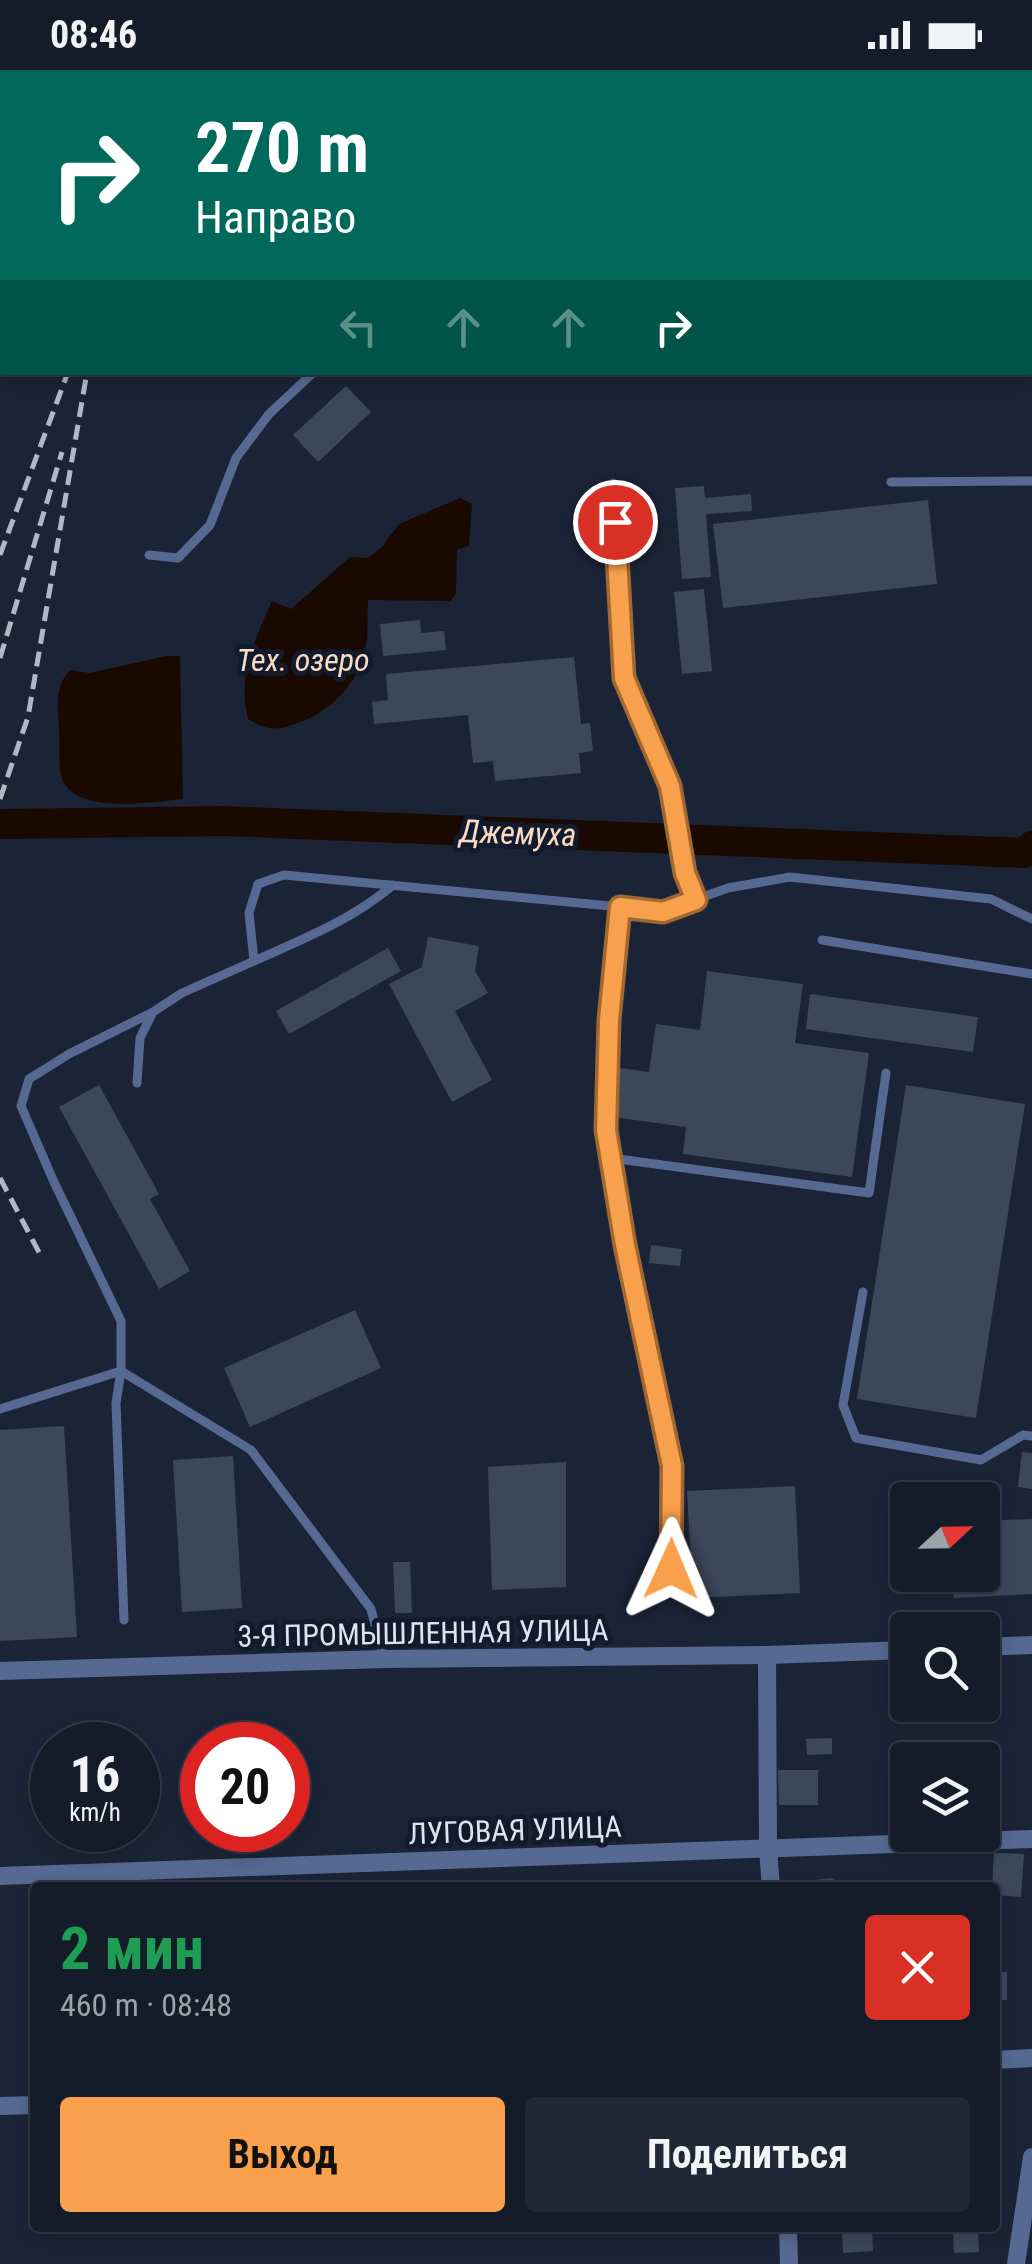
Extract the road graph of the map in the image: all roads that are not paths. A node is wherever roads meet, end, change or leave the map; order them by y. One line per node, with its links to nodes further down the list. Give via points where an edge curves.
1 (311, 375): 5 (lane, via 236,458 210,526 178,558)
2 (1032, 481): 3 (lane)
3 (891, 482)
4 (613, 483): 7 (lane, via 624,678 670,786)
5 (150, 555)
6 (393, 884): 8 (lane); 11 (lane, via 340,923); 11 (lane, via 284,875 258,884 249,913)
7 (696, 900): 8 (lane, via 663,912); 9 (lane, via 790,877 990,899)
8 (620, 907): 16 (lane, via 609,1020)
9 (1032, 920)
10 (822, 940): 12 (lane)
11 (254, 961): 13 (lane)
12 (1032, 974)
13 (154, 1012): 15 (lane, via 140,1038); 18 (lane, via 29,1079 21,1106 121,1320)
14 (886, 1073): 16 (lane, via 869,1193)
15 (137, 1083)
16 (611, 1158): 21 (lane, via 672,1466)
17 (863, 1292): 20 (lane, via 843,1405 856,1438 981,1460 1022,1435)
18 (121, 1371): 19 (lane); 22 (lane, via 116,1402); 27 (lane, via 250,1450 371,1609)
19 (0, 1408)
20 (1032, 1436)
21 (671, 1569)
22 (124, 1620)
23 (1032, 1645): 24 (street)
24 (1000, 1646)
25 (890, 1651): 26 (street, 3-Я ПРОМЫШЛЕННАЯ УЛИЦА)
26 (767, 1655): 27 (street, 3-Я ПРОМЫШЛЕННАЯ УЛИЦА); 30 (street)
27 (384, 1659): 28 (street, 3-Я ПРОМЫШЛЕННАЯ УЛИЦА)
28 (0, 1672)
29 (1032, 1839): 30 (street, ЛУГОВАЯ УЛИЦА)
30 (768, 1849): 31 (street, ЛУГОВАЯ УЛИЦА); 32 (street)
31 (0, 1876)
32 (771, 1882)
33 (1032, 2058): 34 (street)
34 (1000, 2060)
35 (30, 2105): 36 (street)
36 (0, 2106)
37 (1032, 2157): 40 (street)
38 (788, 2232): 39 (street)
39 (789, 2264)
40 (1016, 2264)

